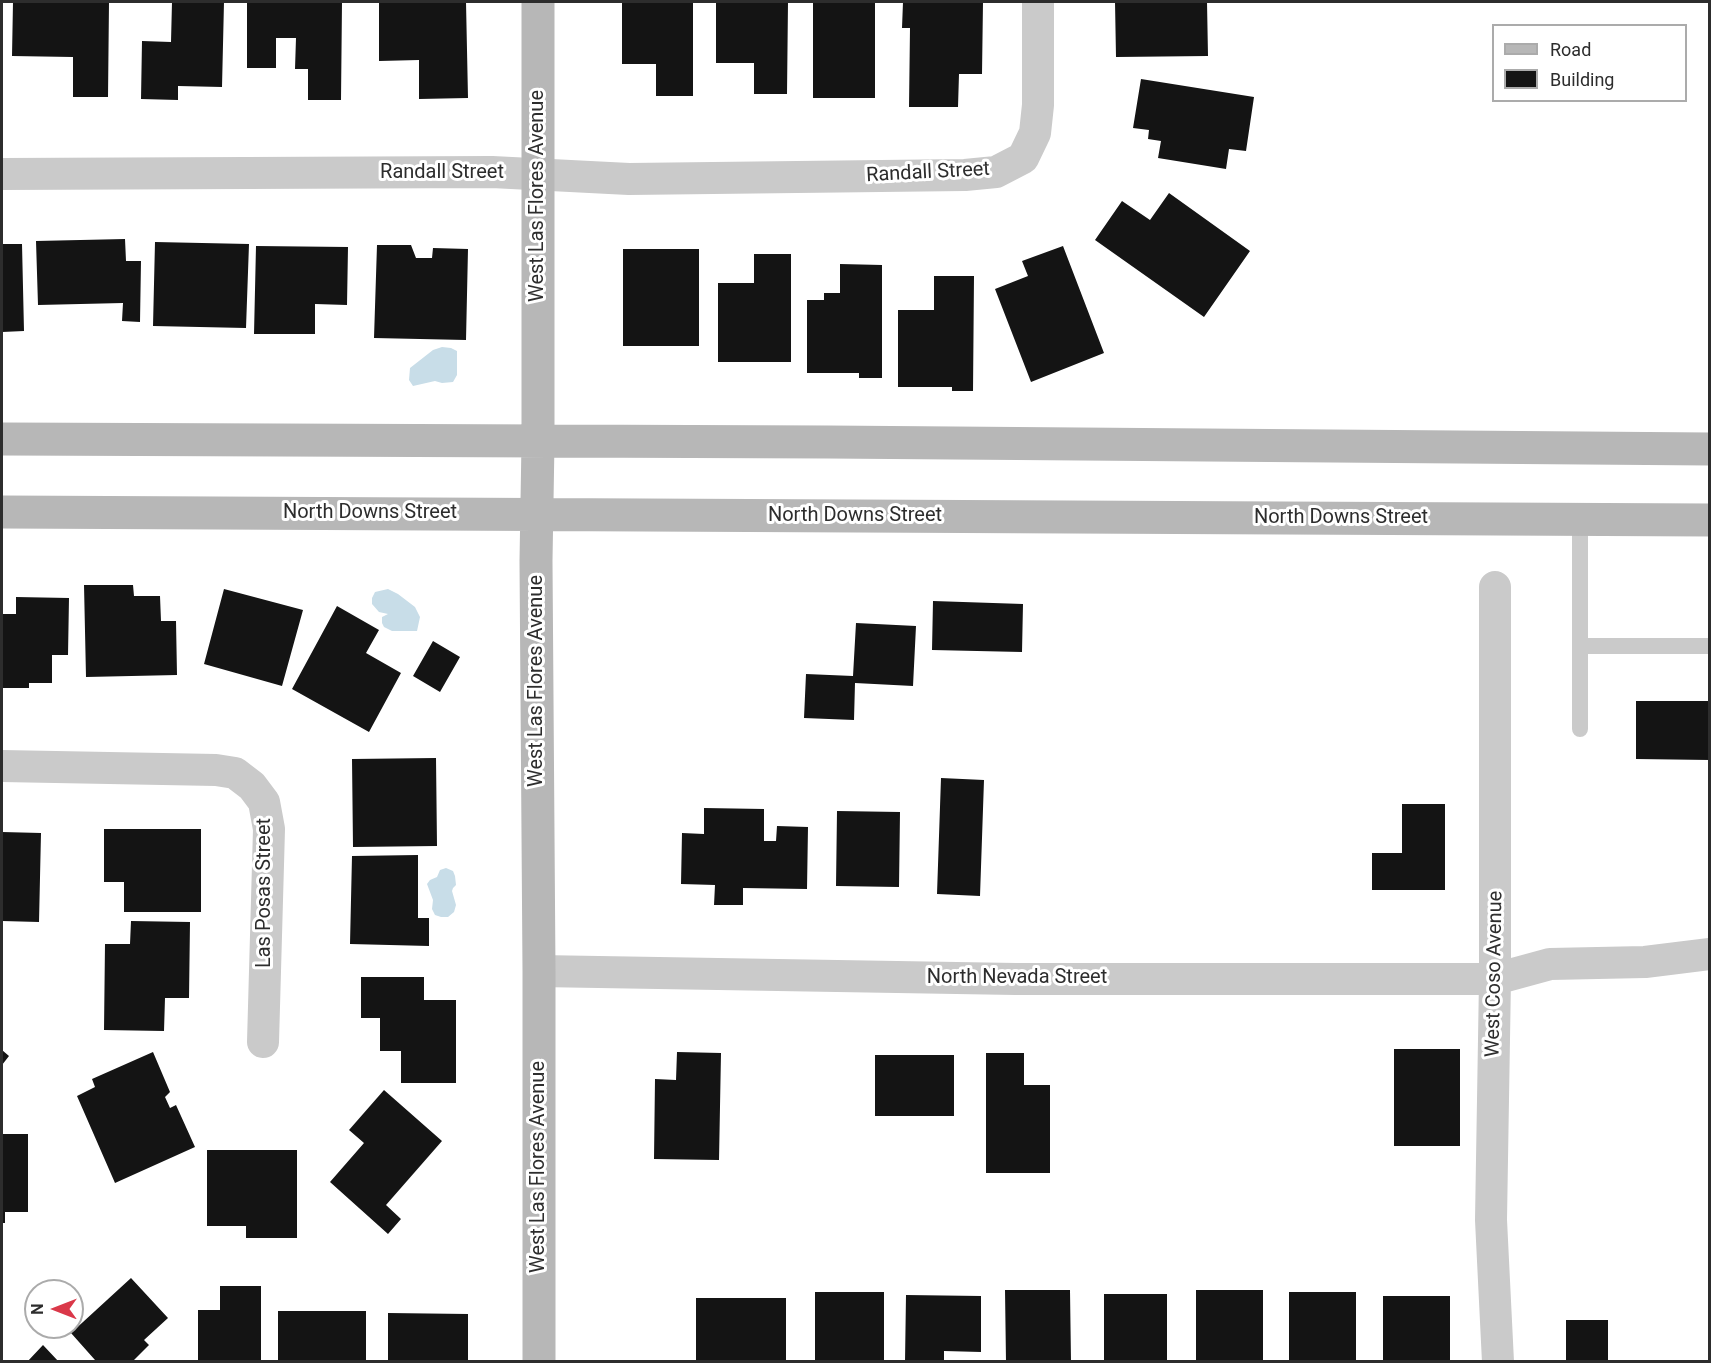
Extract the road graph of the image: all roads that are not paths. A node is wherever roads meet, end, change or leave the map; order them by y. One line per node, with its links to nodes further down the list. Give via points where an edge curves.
1 (538, 2): 4 (main road, West Las Flores Avenue)
2 (1038, 2): 4 (street, Randall Street, via 1035,133 1023,158 996,172 629,179)
3 (2, 174): 4 (street, Randall Street)
4 (538, 175): 6 (main road, West Las Flores Avenue)
5 (2, 439): 6 (main road)
6 (538, 442): 7 (main road); 9 (main road, West Las Flores Avenue)
7 (1710, 449)
8 (2, 512): 9 (main road, North Downs Street)
9 (537, 515): 10 (main road, North Downs Street); 18 (main road, West Las Flores Avenue)
10 (1580, 519): 11 (main road, North Downs Street); 14 (lane)
11 (1710, 520)
12 (1495, 587): 19 (street, West Coso Avenue)
13 (1710, 645): 14 (lane)
14 (1580, 646): 15 (lane)
15 (1580, 729)
16 (2, 766): 20 (street, Las Posas Street, via 216,770 235,773 252,786 264,802 269,829)
17 (1710, 954): 19 (street, North Nevada Street, via 1645,962 1550,964)
18 (539, 971): 19 (street, North Nevada Street, via 1016,979); 21 (main road, West Las Flores Avenue)
19 (1495, 979): 22 (street, West Coso Avenue, via 1491,1220)
20 (263, 1042)
21 (539, 1362)
22 (1498, 1362)

